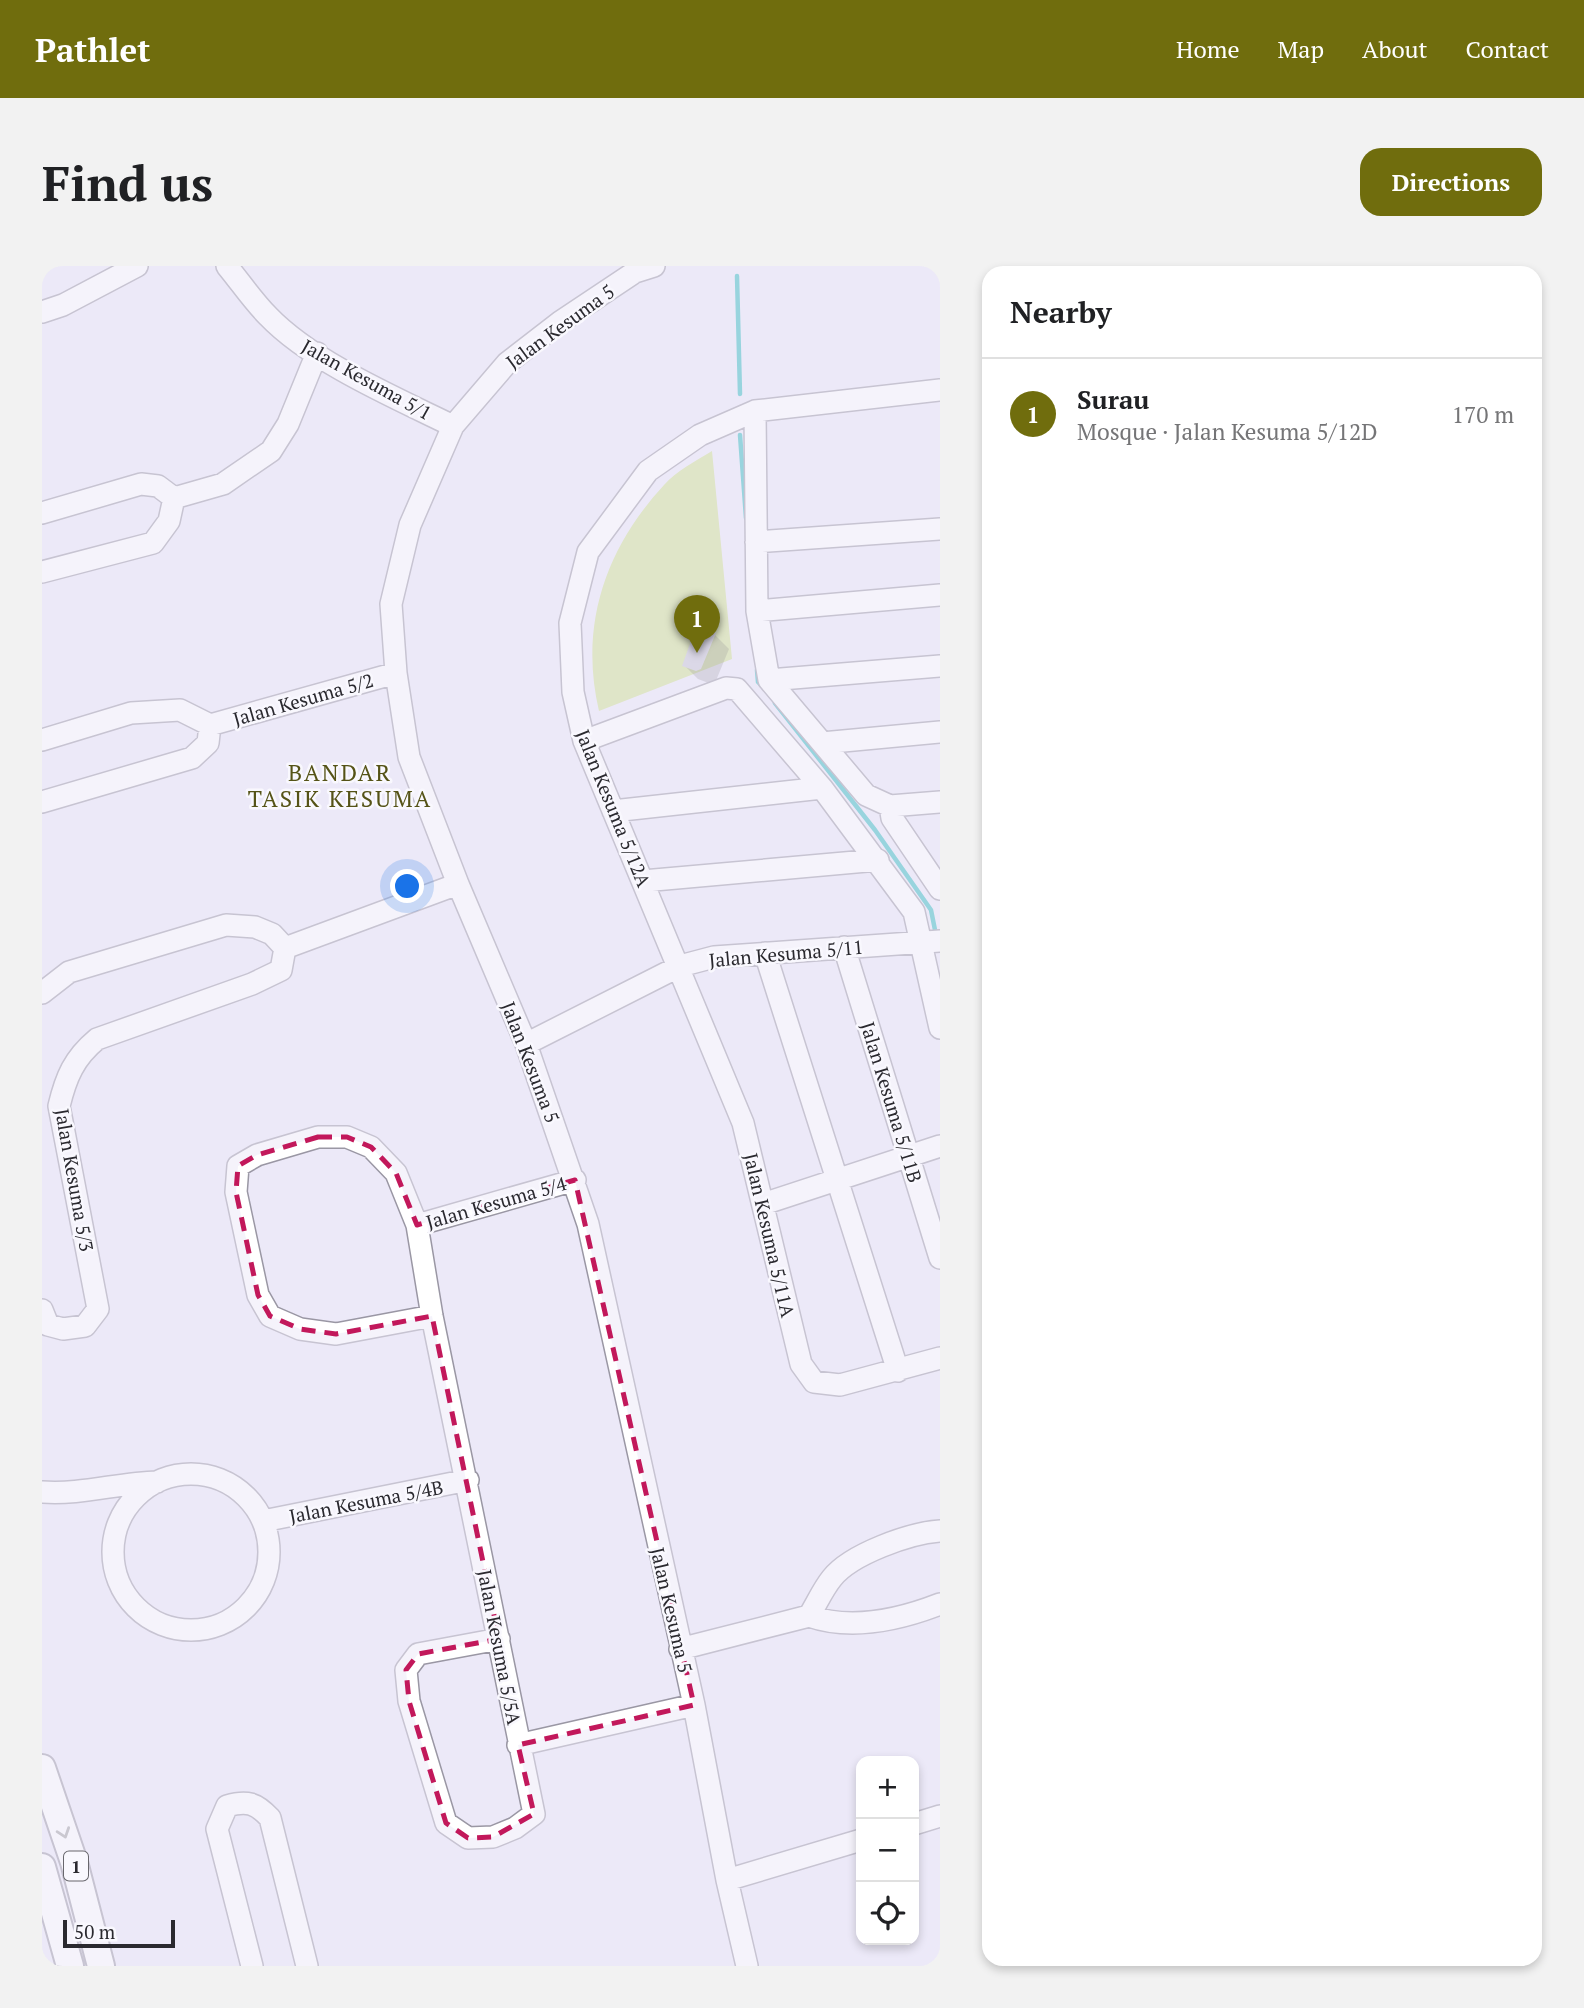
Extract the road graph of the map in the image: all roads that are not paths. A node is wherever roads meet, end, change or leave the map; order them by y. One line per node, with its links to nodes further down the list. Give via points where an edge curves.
1 (136, 266): 4 (street)
2 (227, 266): 5 (street, Jalan Kesuma 5/1, via 269,318)
3 (654, 266): 8 (street, Jalan Kesuma 5, via 635,272 507,363)
4 (42, 312)
5 (317, 353): 8 (street, Jalan Kesuma 5/1); 9 (street, via 288,424 271,451 223,485)
6 (940, 390): 7 (street, Jalan Kesuma 5/12A)
7 (755, 411): 12 (street); 22 (street, Jalan Kesuma 5/12A, via 700,435 648,471 589,552 570,623 573,692)
8 (453, 426): 17 (street, Jalan Kesuma 5, via 410,525 394,591)
9 (174, 498): 10 (street, via 158,486 141,484); 13 (street, via 169,521 153,543)
10 (42, 513)
11 (940, 529): 12 (street)
12 (756, 542): 15 (street)
13 (42, 572)
14 (940, 595): 15 (street)
15 (757, 611): 18 (street)
16 (940, 666): 18 (street)
17 (396, 673): 19 (street, Jalan Kesuma 5/2); 31 (street, Jalan Kesuma 5, via 409,757)
18 (769, 680): 23 (street)
19 (211, 725): 21 (street, Jalan Kesuma 5/2, via 180,710 131,713); 25 (street, Jalan Kesuma 5/2, via 208,743 192,758)
20 (940, 732): 23 (street)
21 (42, 740)
22 (584, 741): 24 (street, via 726,688 737,689); 28 (street, Jalan Kesuma 5/12A)
23 (822, 743): 27 (street, via 866,795)
24 (822, 788): 28 (street); 29 (street)
25 (42, 802)
26 (940, 802): 27 (street)
27 (890, 806): 32 (street, via 892,818)
28 (613, 811): 30 (street, Jalan Kesuma 5/12A)
29 (878, 860): 30 (street); 33 (street)
30 (643, 881): 37 (street, Jalan Kesuma 5/12A)
31 (458, 884): 35 (street); 40 (street, Jalan Kesuma 5)
32 (940, 889)
33 (931, 941): 34 (street, Jalan Kesuma 5/11); 39 (street)
34 (844, 947): 36 (street, Jalan Kesuma 5/11); 42 (street, Jalan Kesuma 5/11B)
35 (285, 948): 38 (street, via 272,934 255,927 226,925 69,972); 48 (street, Jalan Kesuma 5/3, via 281,970 97,1039 78,1054 65,1079 59,1106 98,1309 85,1326 63,1329 48,1325)
36 (765, 953): 37 (street, Jalan Kesuma 5/11, via 714,957); 44 (street)
37 (680, 966): 40 (street, Jalan Kesuma 5/11); 45 (street, Jalan Kesuma 5/11A, via 743,1124)
38 (42, 993)
39 (940, 1028)
40 (526, 1044): 43 (street, Jalan Kesuma 5)
41 (940, 1146): 42 (street)
42 (909, 1157): 44 (street); 47 (street, Jalan Kesuma 5/11B)
43 (575, 1180): 46 (street, Jalan Kesuma 5/4); 60 (street, Jalan Kesuma 5)
44 (837, 1180): 45 (street); 51 (street)
45 (764, 1204): 51 (street, Jalan Kesuma 5/11A, via 801,1364 814,1382 840,1385)
46 (417, 1225): 49 (street); 49 (street, via 396,1173 370,1147 347,1137 318,1137 257,1155 238,1166 236,1192 258,1295 270,1317 300,1329 335,1334)
47 (940, 1258)
48 (42, 1310)
49 (432, 1317): 52 (street, Jalan Kesuma 5/5A)
50 (940, 1359): 51 (street, Jalan Kesuma 5/11A)
51 (898, 1371)
52 (468, 1480): 55 (street, Jalan Kesuma 5/4B); 59 (street, Jalan Kesuma 5/5A)
53 (157, 1482): 54 (street, Jalan Kesuma 5/4B, via 125,1483 80,1493); 55 (street, Jalan Kesuma 5/4B, via 181,1475 206,1476 230,1485 250,1500); 55 (street, Jalan Kesuma 5/4B, via 137,1496 122,1516 114,1540 114,1565 122,1590 139,1611 161,1625 187,1630 214,1627 237,1616 256,1597 267,1573 270,1547)
54 (42, 1492)
55 (263, 1521)
56 (940, 1531): 58 (street, via 918,1532 861,1556 833,1576)
57 (940, 1604): 58 (street, via 852,1625)
58 (809, 1616): 60 (street)
59 (499, 1639): 62 (street, Jalan Kesuma 5/5A); 62 (street, Jalan Kesuma 5/5A, via 418,1654 406,1670 409,1701 446,1823 468,1838 494,1837 534,1814)
60 (680, 1648): 61 (street, Jalan Kesuma 5)
61 (694, 1705): 62 (street); 68 (street, Jalan Kesuma 5)
62 (518, 1745)
63 (42, 1768): 70 (main road, 1, one-way to 70, via 74,1862)
64 (940, 1816): 65 (street)
65 (919, 1822)
66 (856, 1841): 68 (street)
67 (42, 1867): 69 (main road, 1)
68 (727, 1880): 73 (street, Jalan Kesuma 5)
69 (70, 1966)
70 (101, 1966)
71 (252, 1966): 72 (street, via 217,1829 227,1806 243,1801 259,1806 270,1818)
72 (307, 1966)
73 (747, 1966)

